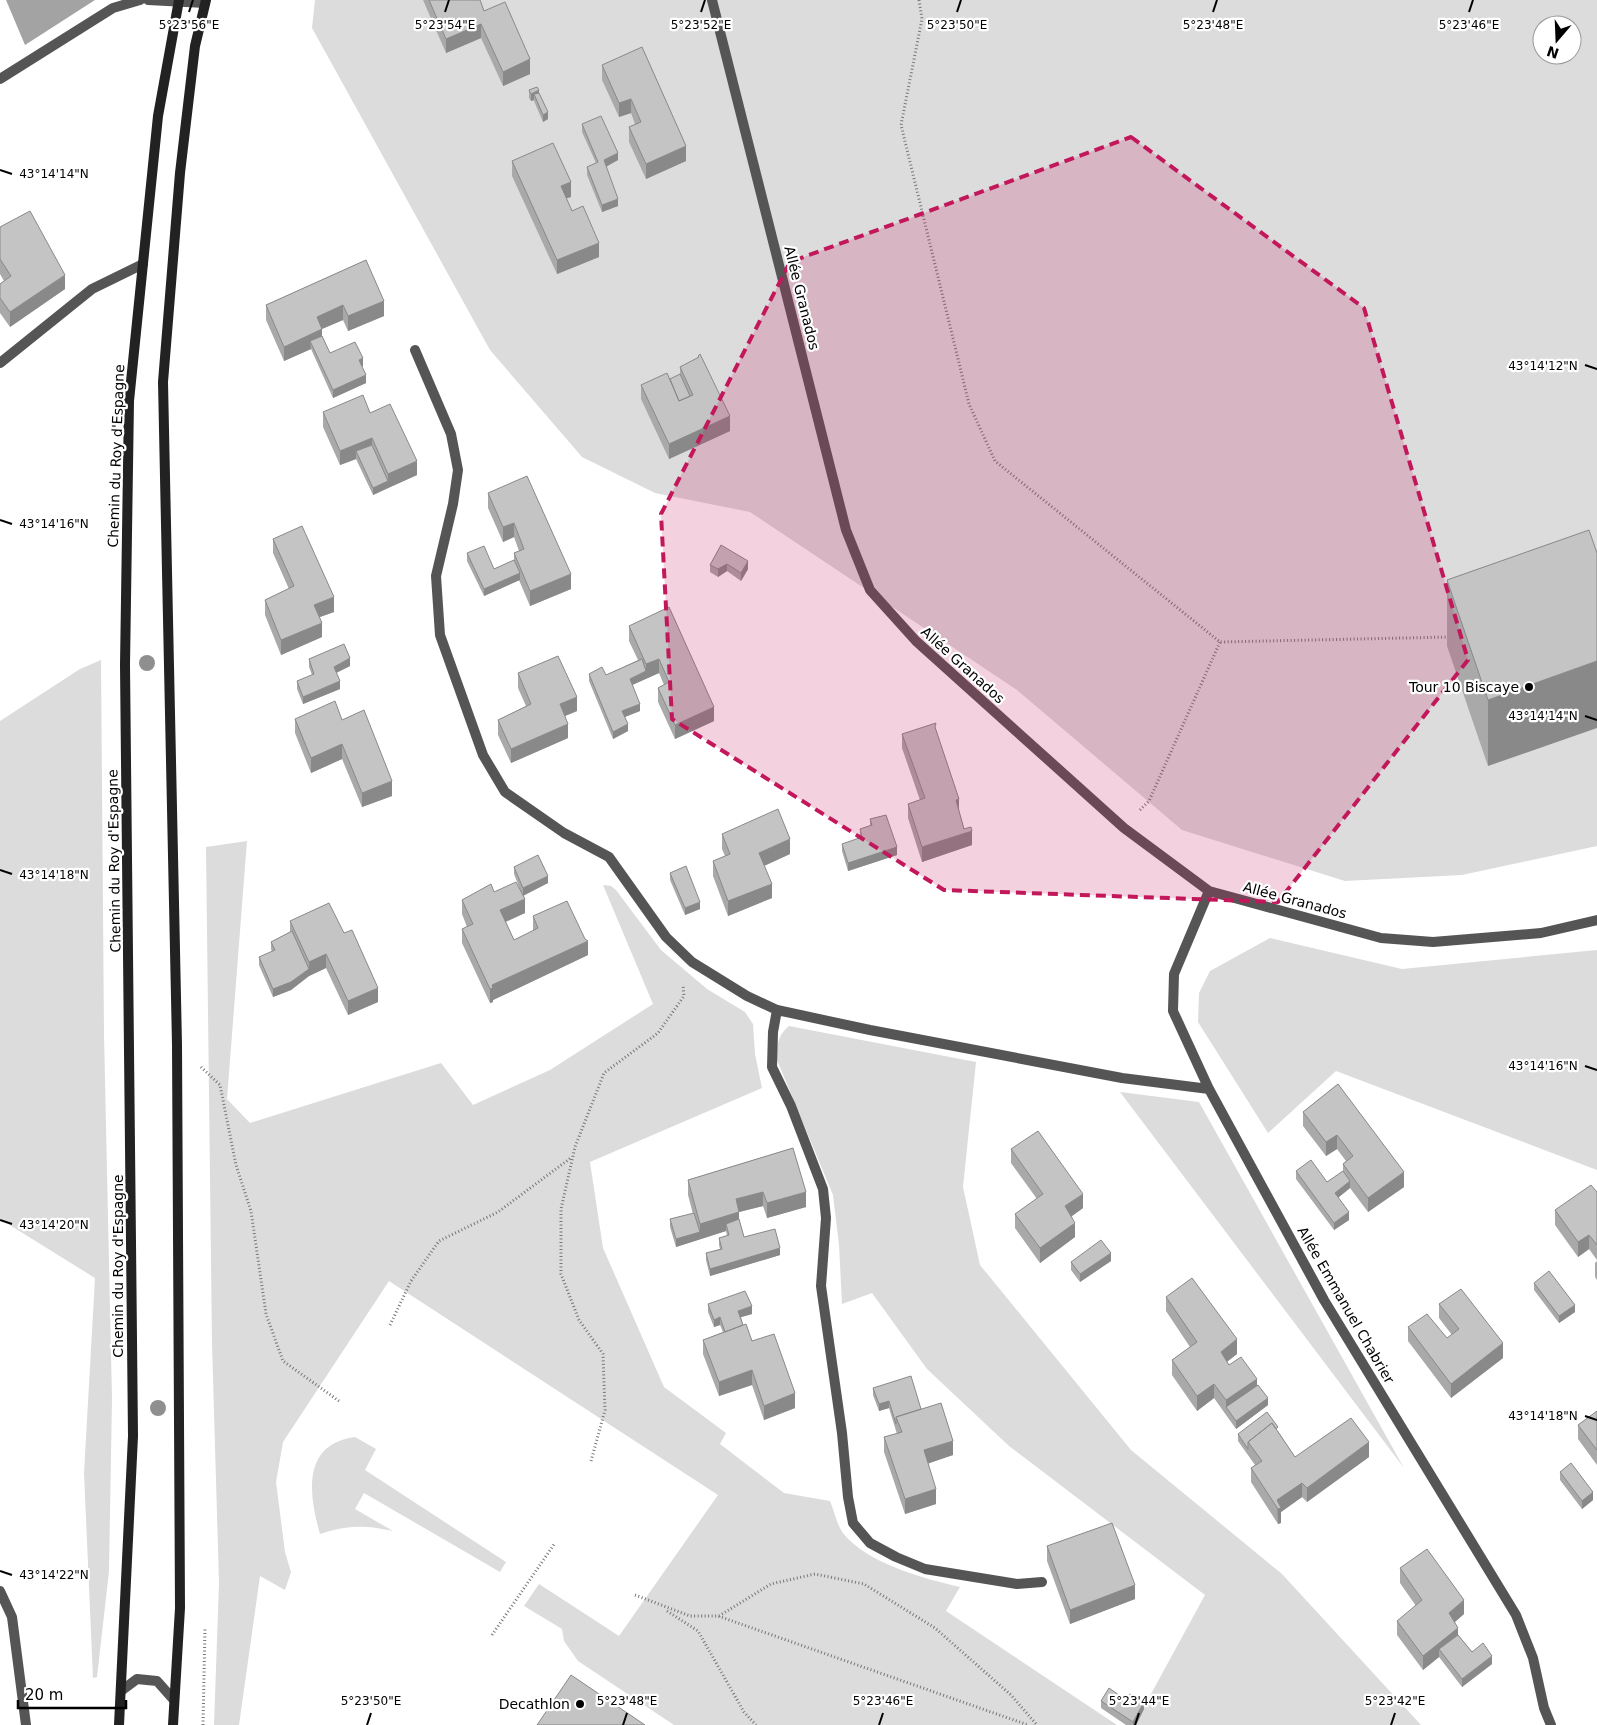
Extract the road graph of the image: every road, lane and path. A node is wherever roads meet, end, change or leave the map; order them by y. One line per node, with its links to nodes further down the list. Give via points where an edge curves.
1 (140, 0): 7 (street, via 113,8)
2 (148, 0): 5 (street)
3 (712, 0): 13 (street, Allée Granados, via 846,530 870,590 916,641)
4 (919, 0): 12 (path, via 922,19 901,126 969,404 991,452 995,460)
5 (179, 1): 6 (street); 8 (street, Chemin du Roy d'Espagne, via 158,116)
6 (205, 1): 18 (street, via 195,46 180,173 163,382)
7 (0, 79)
8 (143, 264): 10 (street, via 92,289); 31 (street, Chemin du Roy d'Espagne, via 129,421 125,665 133,1436)
9 (415, 350): 16 (street, via 452,434 458,470 436,576 440,635 483,755 505,792 564,833 609,857 666,937)
10 (0, 363)
11 (1456, 637): 12 (path)
12 (1220, 642): 13 (path, via 1149,801)
13 (1124, 828): 14 (street, Allée Granados)
14 (1209, 891): 15 (street, Allée Granados, via 1381,938 1460,940 1541,933); 19 (street, Allée Emmanuel Chabrier, via 1174,974 1173,1011)
15 (1597, 920)
16 (692, 962): 17 (street, via 747,996); 20 (path, via 683,976 684,996 658,1033 604,1073)
17 (777, 1010): 19 (street, via 1122,1078); 25 (street, via 772,1067 823,1189 826,1218 821,1286 854,1523 870,1543 925,1568 1017,1584)
18 (177, 1045): 22 (path, via 220,1085 236,1165 251,1211 266,1314 283,1362); 32 (street, via 180,1608)
19 (1209, 1089): 39 (street, Allée Emmanuel Chabrier, via 1324,1300 1516,1615 1533,1658 1544,1708)
20 (573, 1157): 21 (path, via 498,1212 439,1240 411,1281); 23 (path, via 561,1209 561,1274 579,1320 603,1354 605,1410)
21 (390, 1325)
22 (339, 1401)
23 (590, 1461)
24 (556, 1543): 30 (path)
25 (1042, 1582)
26 (0, 1591): 33 (street, via 12,1617)
27 (635, 1595): 28 (path)
28 (663, 1607): 29 (path, via 690,1616); 36 (path, via 698,1631 744,1712)
29 (718, 1616): 37 (path); 38 (path, via 771,1584 815,1574 864,1584 935,1628 1011,1695)
30 (492, 1635)
31 (121, 1691): 32 (street, via 137,1679 157,1681); 34 (street, Chemin du Roy d'Espagne)
32 (173, 1699): 35 (street)
33 (26, 1725)
34 (119, 1725)
35 (172, 1725)
36 (756, 1725)
37 (1028, 1725)
38 (1037, 1725)
39 (1552, 1725)

